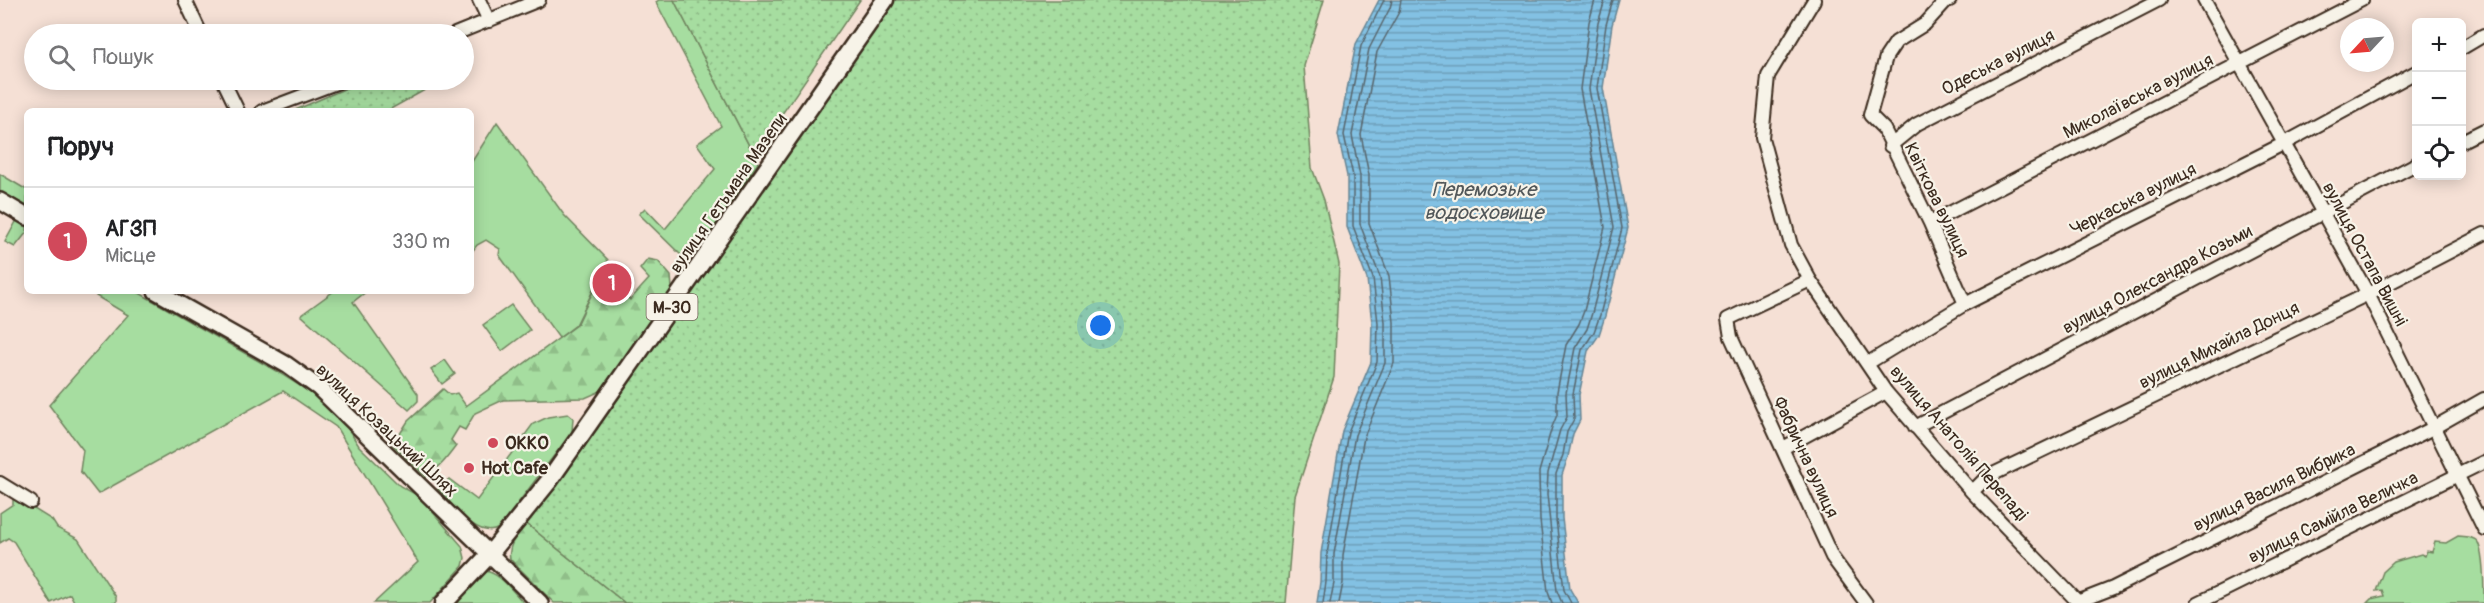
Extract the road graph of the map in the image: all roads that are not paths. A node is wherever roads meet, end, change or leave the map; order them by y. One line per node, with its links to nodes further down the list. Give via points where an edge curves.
1 (185, 0): 11 (street)
2 (479, 0): 10 (street)
3 (540, 0): 10 (street)
4 (885, 0): 47 (highway, вулиця Гетьмана Мазепи / М-30, via 555,471)
5 (1814, 0): 31 (street, вулиця Анатолія Перепаді, via 1768,76 1762,138 1791,245)
6 (1950, 0): 24 (street, Квіткова вулиця, via 1925,24 1896,42 1886,57 1870,115 1884,129)
7 (2159, 0): 24 (street, Одеська вулиця, via 1917,124)
8 (2204, 0): 15 (street, вулиця Остапа Вишні)
9 (2362, 0): 15 (street, Миколаївська вулиця)
10 (489, 21): 12 (street)
11 (196, 24)
12 (474, 27)
13 (2484, 35): 14 (street)
14 (2466, 46)
15 (2240, 65): 23 (street, вулиця Остапа Вишні); 29 (street, Миколаївська вулиця)
16 (2412, 74): 23 (street, Черкаська вулиця)
17 (228, 90): 19 (street)
18 (318, 90): 20 (street)
19 (237, 108)
20 (270, 108)
21 (2484, 130): 22 (street)
22 (2466, 139)
23 (2285, 143): 27 (street, вулиця Остапа Вишні); 34 (street, Черкаська вулиця)
24 (1890, 146): 29 (street, Квіткова вулиця)
25 (2412, 166): 27 (street, вулиця Олександра Козьми)
26 (0, 201): 28 (main road)
27 (2322, 212): 33 (street, вулиця Остапа Вишні); 38 (street, вулиця Олександра Козьми)
28 (24, 215)
29 (1930, 223): 34 (street, Квіткова вулиця)
30 (2484, 234): 33 (street, вулиця Михайла Донця)
31 (1810, 280): 35 (street, вулиця Анатолія Перепаді); 40 (street, Фабрична вулиця, via 1728,319 1731,337)
32 (161, 294): 47 (main road, вулиця Козацький Шлях, via 287,365 319,388)
33 (2368, 294): 39 (street, вулиця Остапа Вишні); 44 (street, вулиця Михайла Донця, via 1987,477)
34 (1965, 304): 35 (street, Черкаська вулиця)
35 (1868, 363): 36 (street, вулиця Анатолія Перепаді)
36 (1887, 392): 38 (street, вулиця Анатолія Перепаді); 40 (street)
37 (2484, 399): 39 (street, вулиця Василя Вибрика)
38 (1915, 427): 44 (street, вулиця Анатолія Перепаді)
39 (2433, 428): 42 (street, вулиця Остапа Вишні); 48 (street, вулиця Василя Вибрика)
40 (1783, 448): 51 (street, Фабрична вулиця, via 1832,557)
41 (2484, 462): 42 (street, вулиця Самійла Величка)
42 (2457, 477): 46 (street, вулиця Остапа Вишні); 52 (street, вулиця Самійла Величка)
43 (0, 483): 45 (street)
44 (1972, 492): 48 (street, вулиця Анатолія Перепаді)
45 (31, 502)
46 (2484, 529)
47 (489, 555): 49 (highway, вулиця Гетьмана Мазепи / М-30); 50 (main road, вулиця Козацький Шлях)
48 (2078, 602)
49 (444, 603)
50 (540, 603)
51 (1866, 603)
52 (2198, 603)

